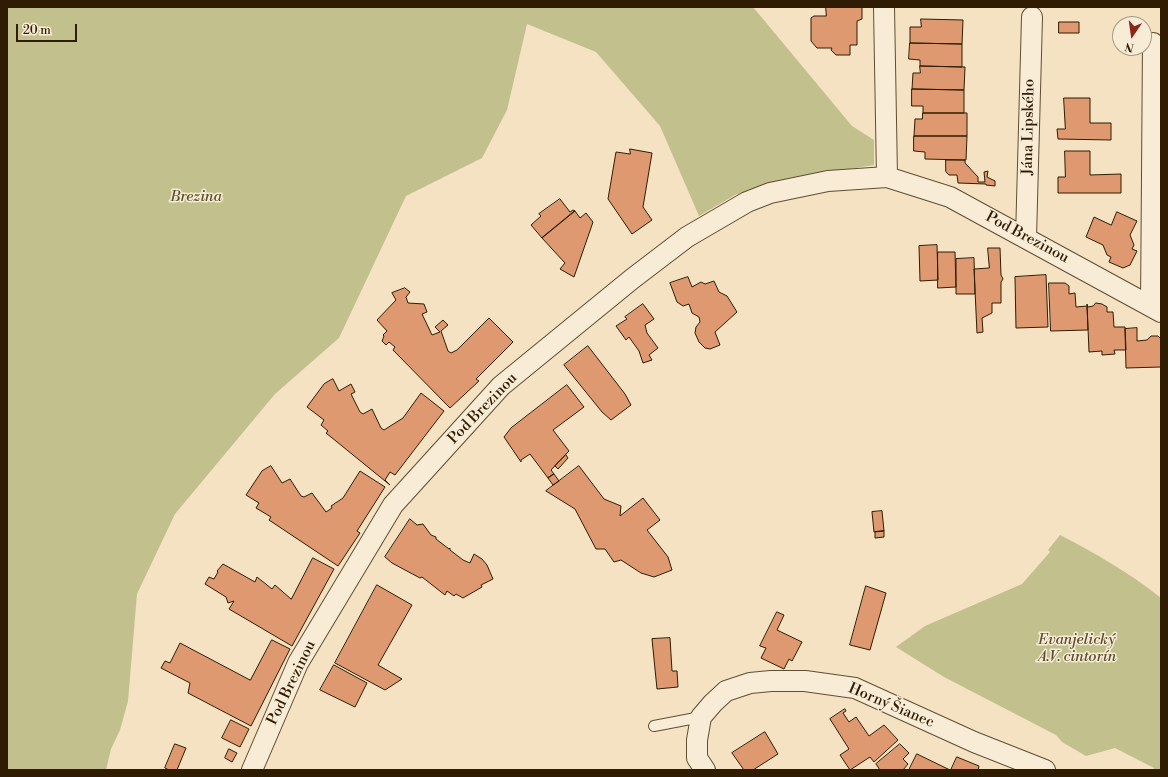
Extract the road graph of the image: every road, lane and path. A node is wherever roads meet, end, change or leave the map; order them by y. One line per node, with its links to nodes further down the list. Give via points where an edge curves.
1 (884, 7): 4 (street)
2 (1032, 17): 5 (street, Jána Lipského)
3 (1153, 44): 6 (street)
4 (887, 177): 5 (street, Pod Brezinou, via 950,197); 9 (street, Pod Brezinou, via 828,181 770,193 747,202 687,237 501,386 393,505 298,663)
5 (1026, 238): 6 (street, Pod Brezinou)
6 (1156, 309)
7 (701, 717): 8 (lane); 10 (street, via 697,740 698,758); 11 (street, Horný Šianec, via 726,691 750,683 831,683 855,688 974,742)
8 (654, 726)
9 (252, 770)
10 (705, 770)
11 (1045, 770)

